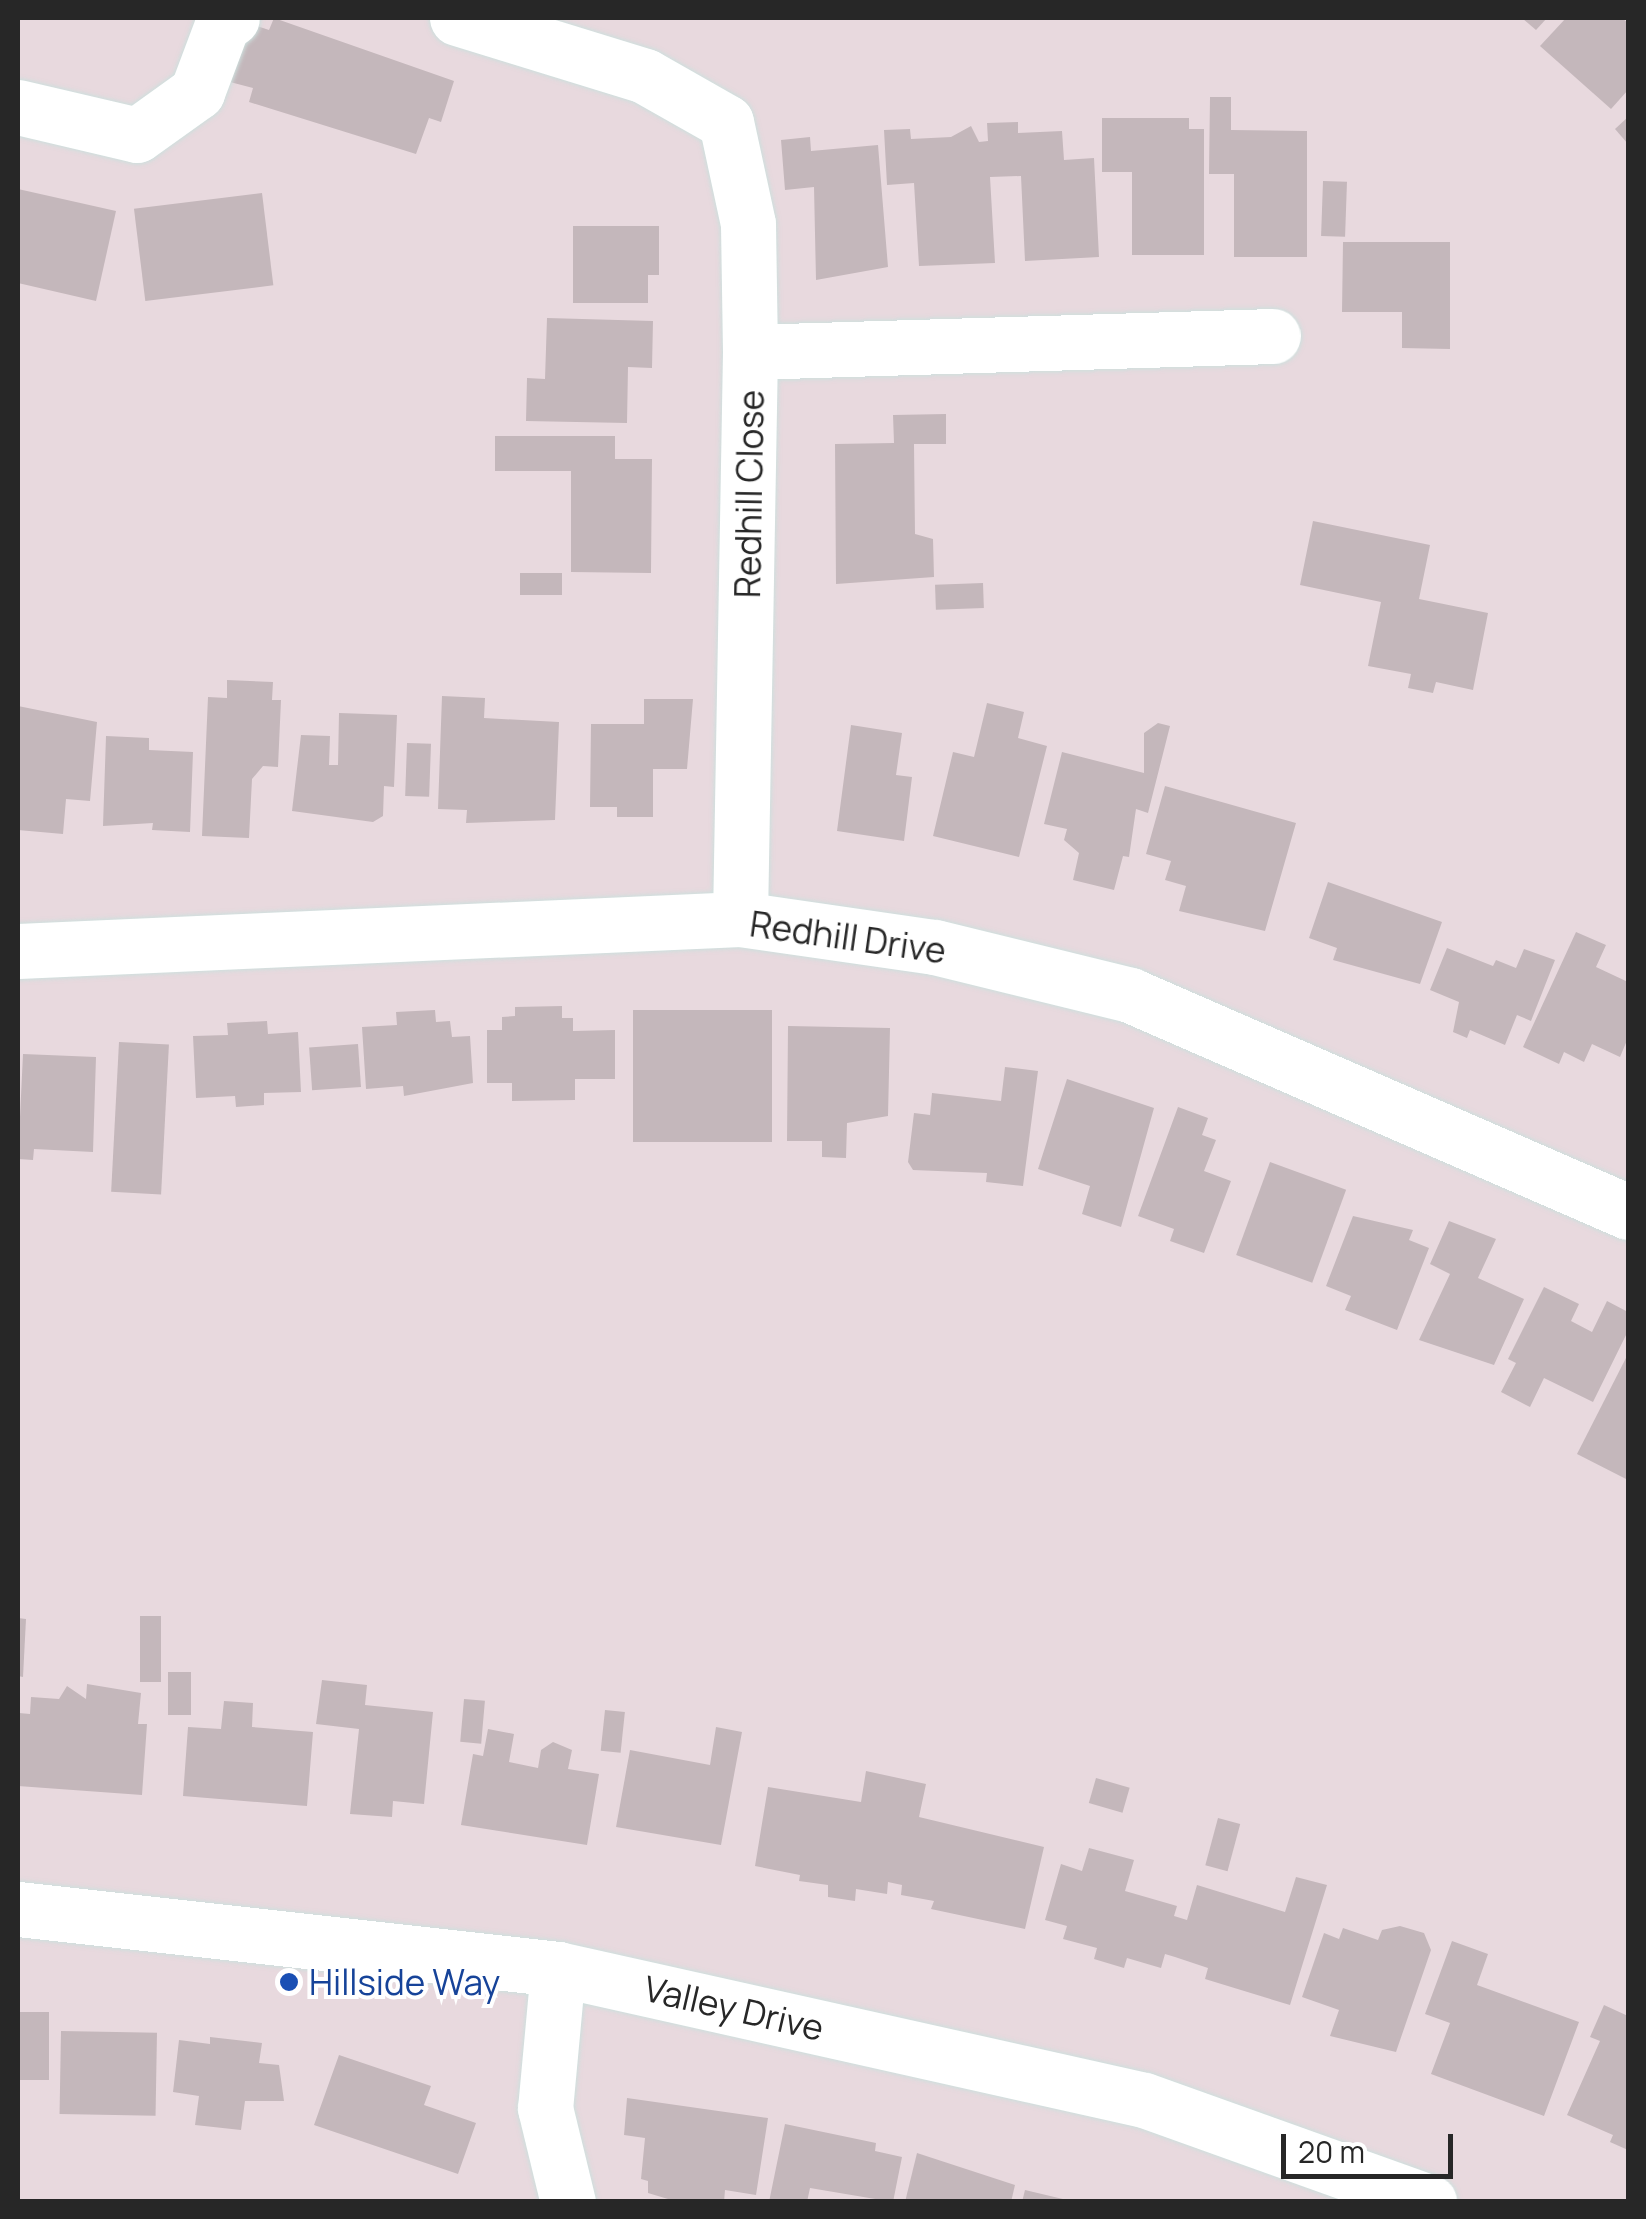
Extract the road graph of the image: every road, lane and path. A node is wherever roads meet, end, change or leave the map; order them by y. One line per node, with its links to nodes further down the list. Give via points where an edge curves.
1 (232, 18): 3 (street, via 222,25 197,92 137,135)
2 (457, 18): 5 (street, via 645,76 726,122 748,224)
3 (18, 107)
4 (1273, 336): 5 (street, Redhill Close)
5 (750, 352): 6 (street, Redhill Close)
6 (740, 919): 7 (street, Redhill Drive); 8 (street, Redhill Drive, via 935,947 1130,995 1510,1155)
7 (18, 951)
8 (1628, 1212)
9 (18, 1910): 10 (street, Valley Drive)
10 (558, 1968): 11 (street, via 545,2108); 12 (street, Valley Drive, via 1144,2100)
11 (568, 2202)
12 (1430, 2202)

